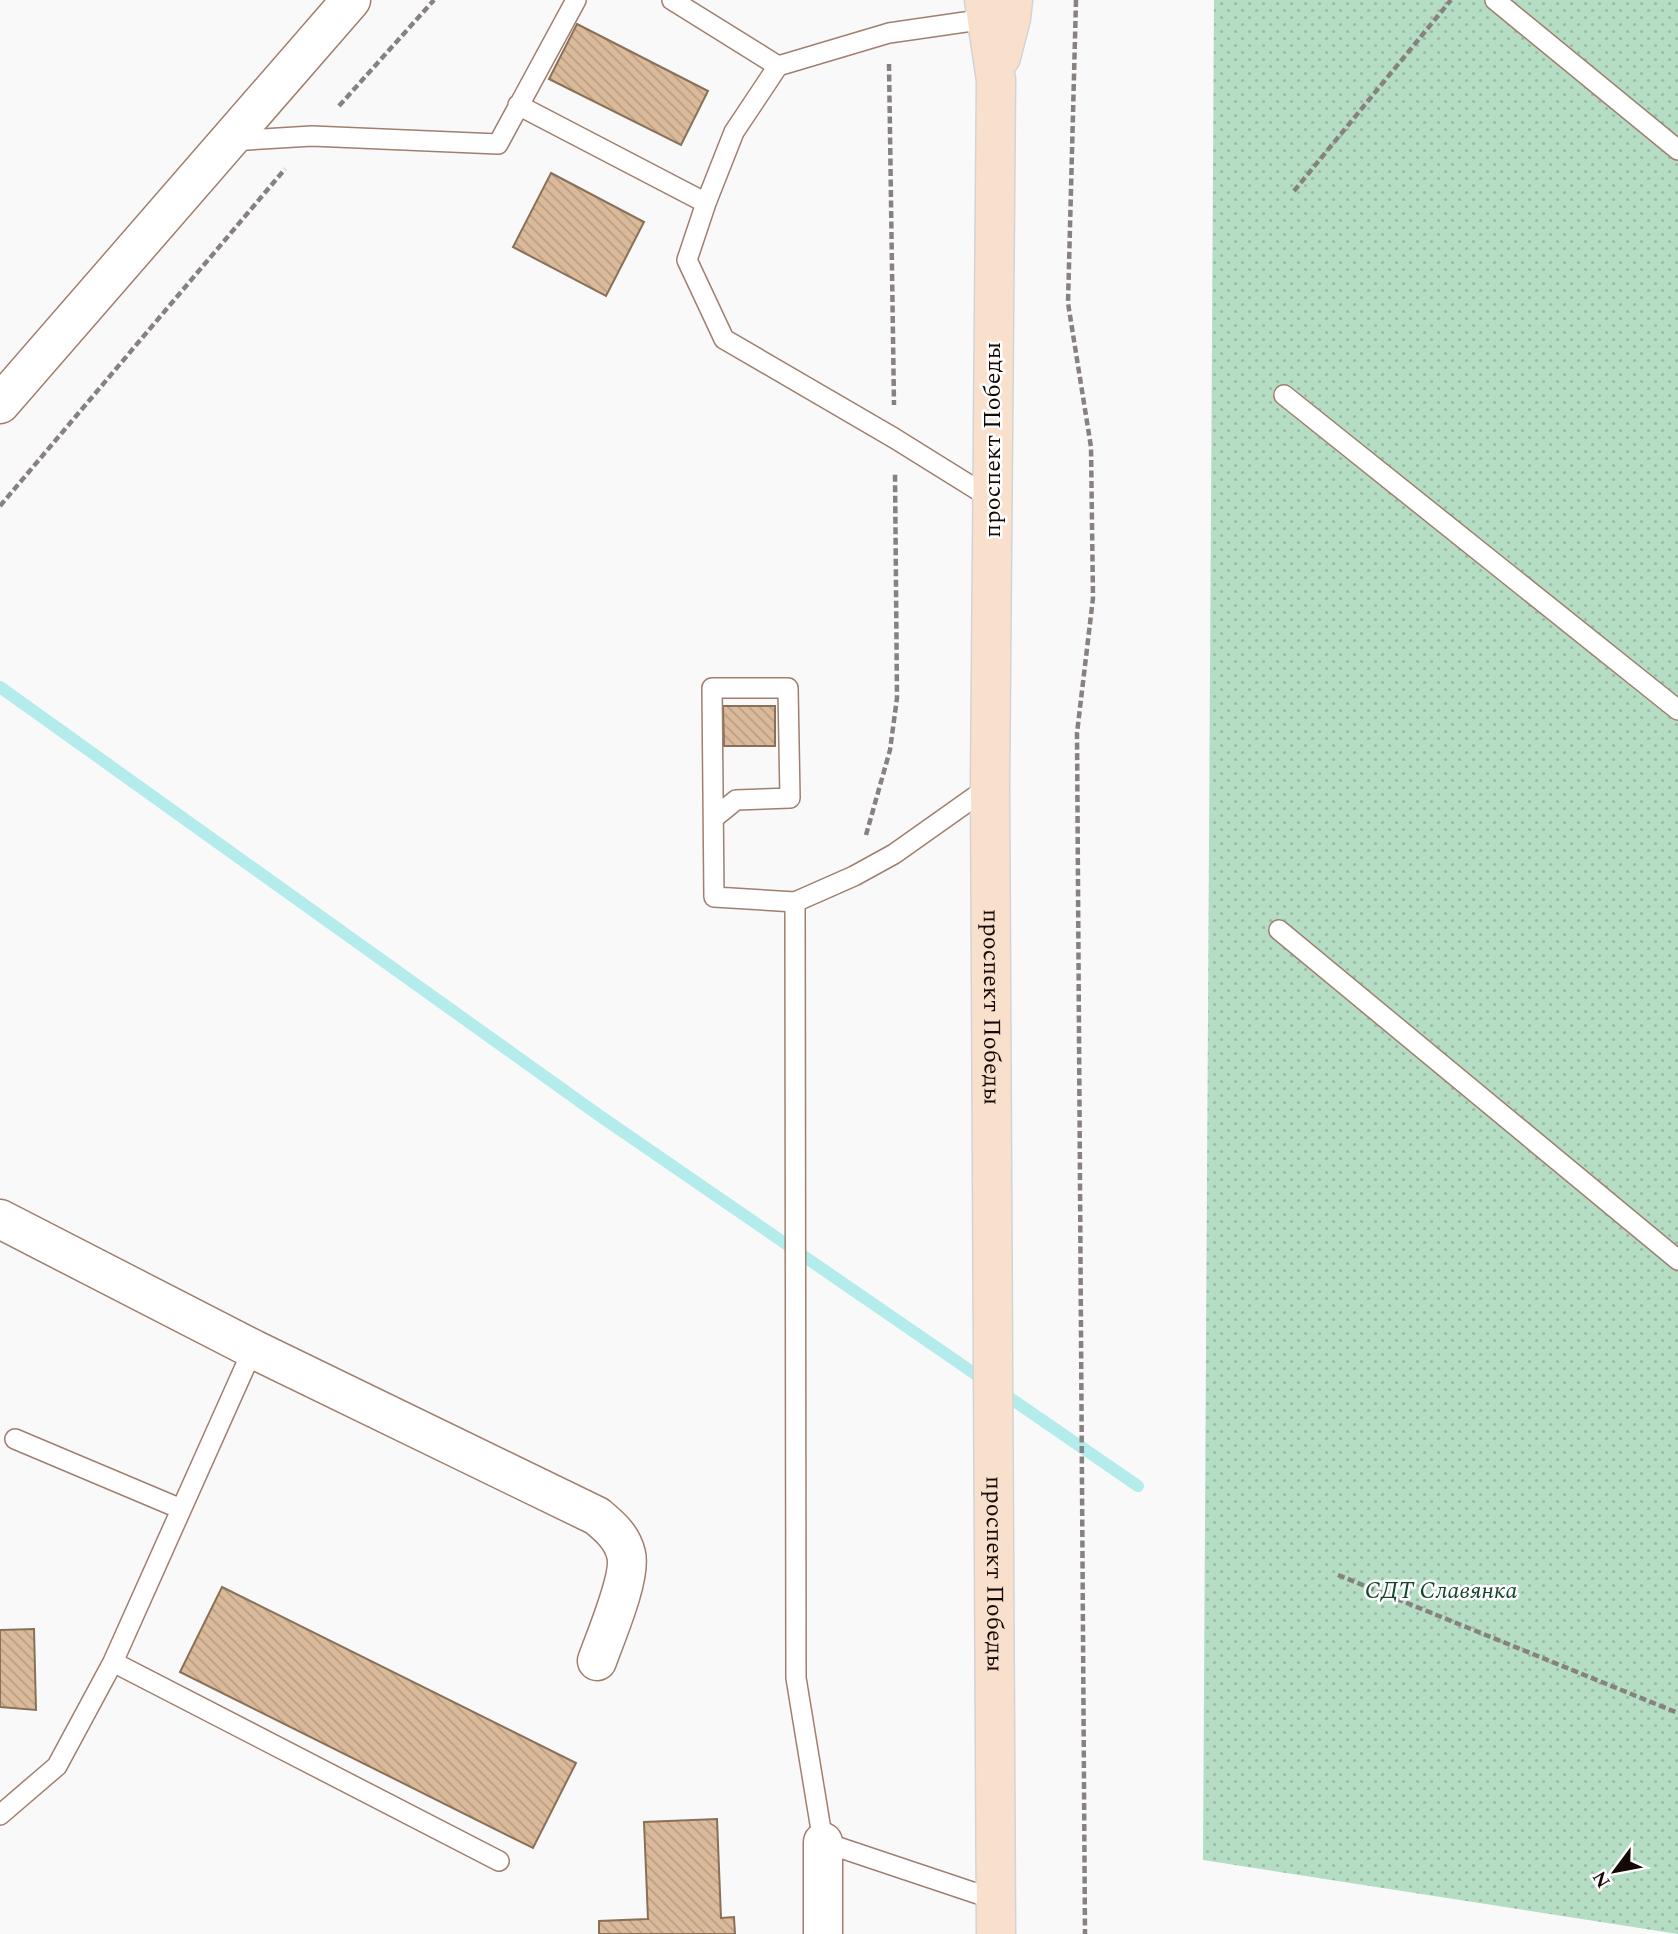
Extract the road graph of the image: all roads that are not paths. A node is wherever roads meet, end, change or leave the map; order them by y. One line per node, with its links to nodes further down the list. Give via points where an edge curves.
1 (351, 0): 8 (street)
2 (576, 0): 7 (lane)
3 (672, 0): 6 (lane)
4 (1496, 0): 9 (lane)
5 (995, 6): 6 (lane); 13 (main road, проспект Победы)
6 (778, 66): 10 (lane, via 734,132)
7 (519, 105): 8 (lane, via 498,144 312,136); 10 (lane)
8 (229, 141): 12 (street)
9 (1678, 150)
10 (706, 203): 13 (lane, via 687,260 724,339)
11 (1284, 395): 14 (lane)
12 (0, 404)
13 (992, 499): 15 (main road, проспект Победы)
14 (1678, 710)
15 (990, 786): 17 (lane, via 894,854); 29 (main road, проспект Победы)
16 (714, 818): 16 (lane, via 712,688 788,688 790,799 736,800); 17 (lane, via 714,897)
17 (795, 902): 27 (lane, via 796,1678)
18 (1279, 930): 20 (lane)
19 (0, 1219): 21 (street)
20 (1678, 1261)
21 (253, 1349): 23 (lane); 24 (street, via 597,1516 617,1533 627,1556 624,1584)
22 (15, 1439): 23 (lane)
23 (181, 1509): 25 (lane)
24 (597, 1661)
25 (113, 1662): 26 (lane, via 57,1766); 28 (lane)
26 (0, 1815)
27 (823, 1842): 29 (lane); 30 (street)
28 (499, 1861)
29 (996, 1917)
30 (823, 1934)

